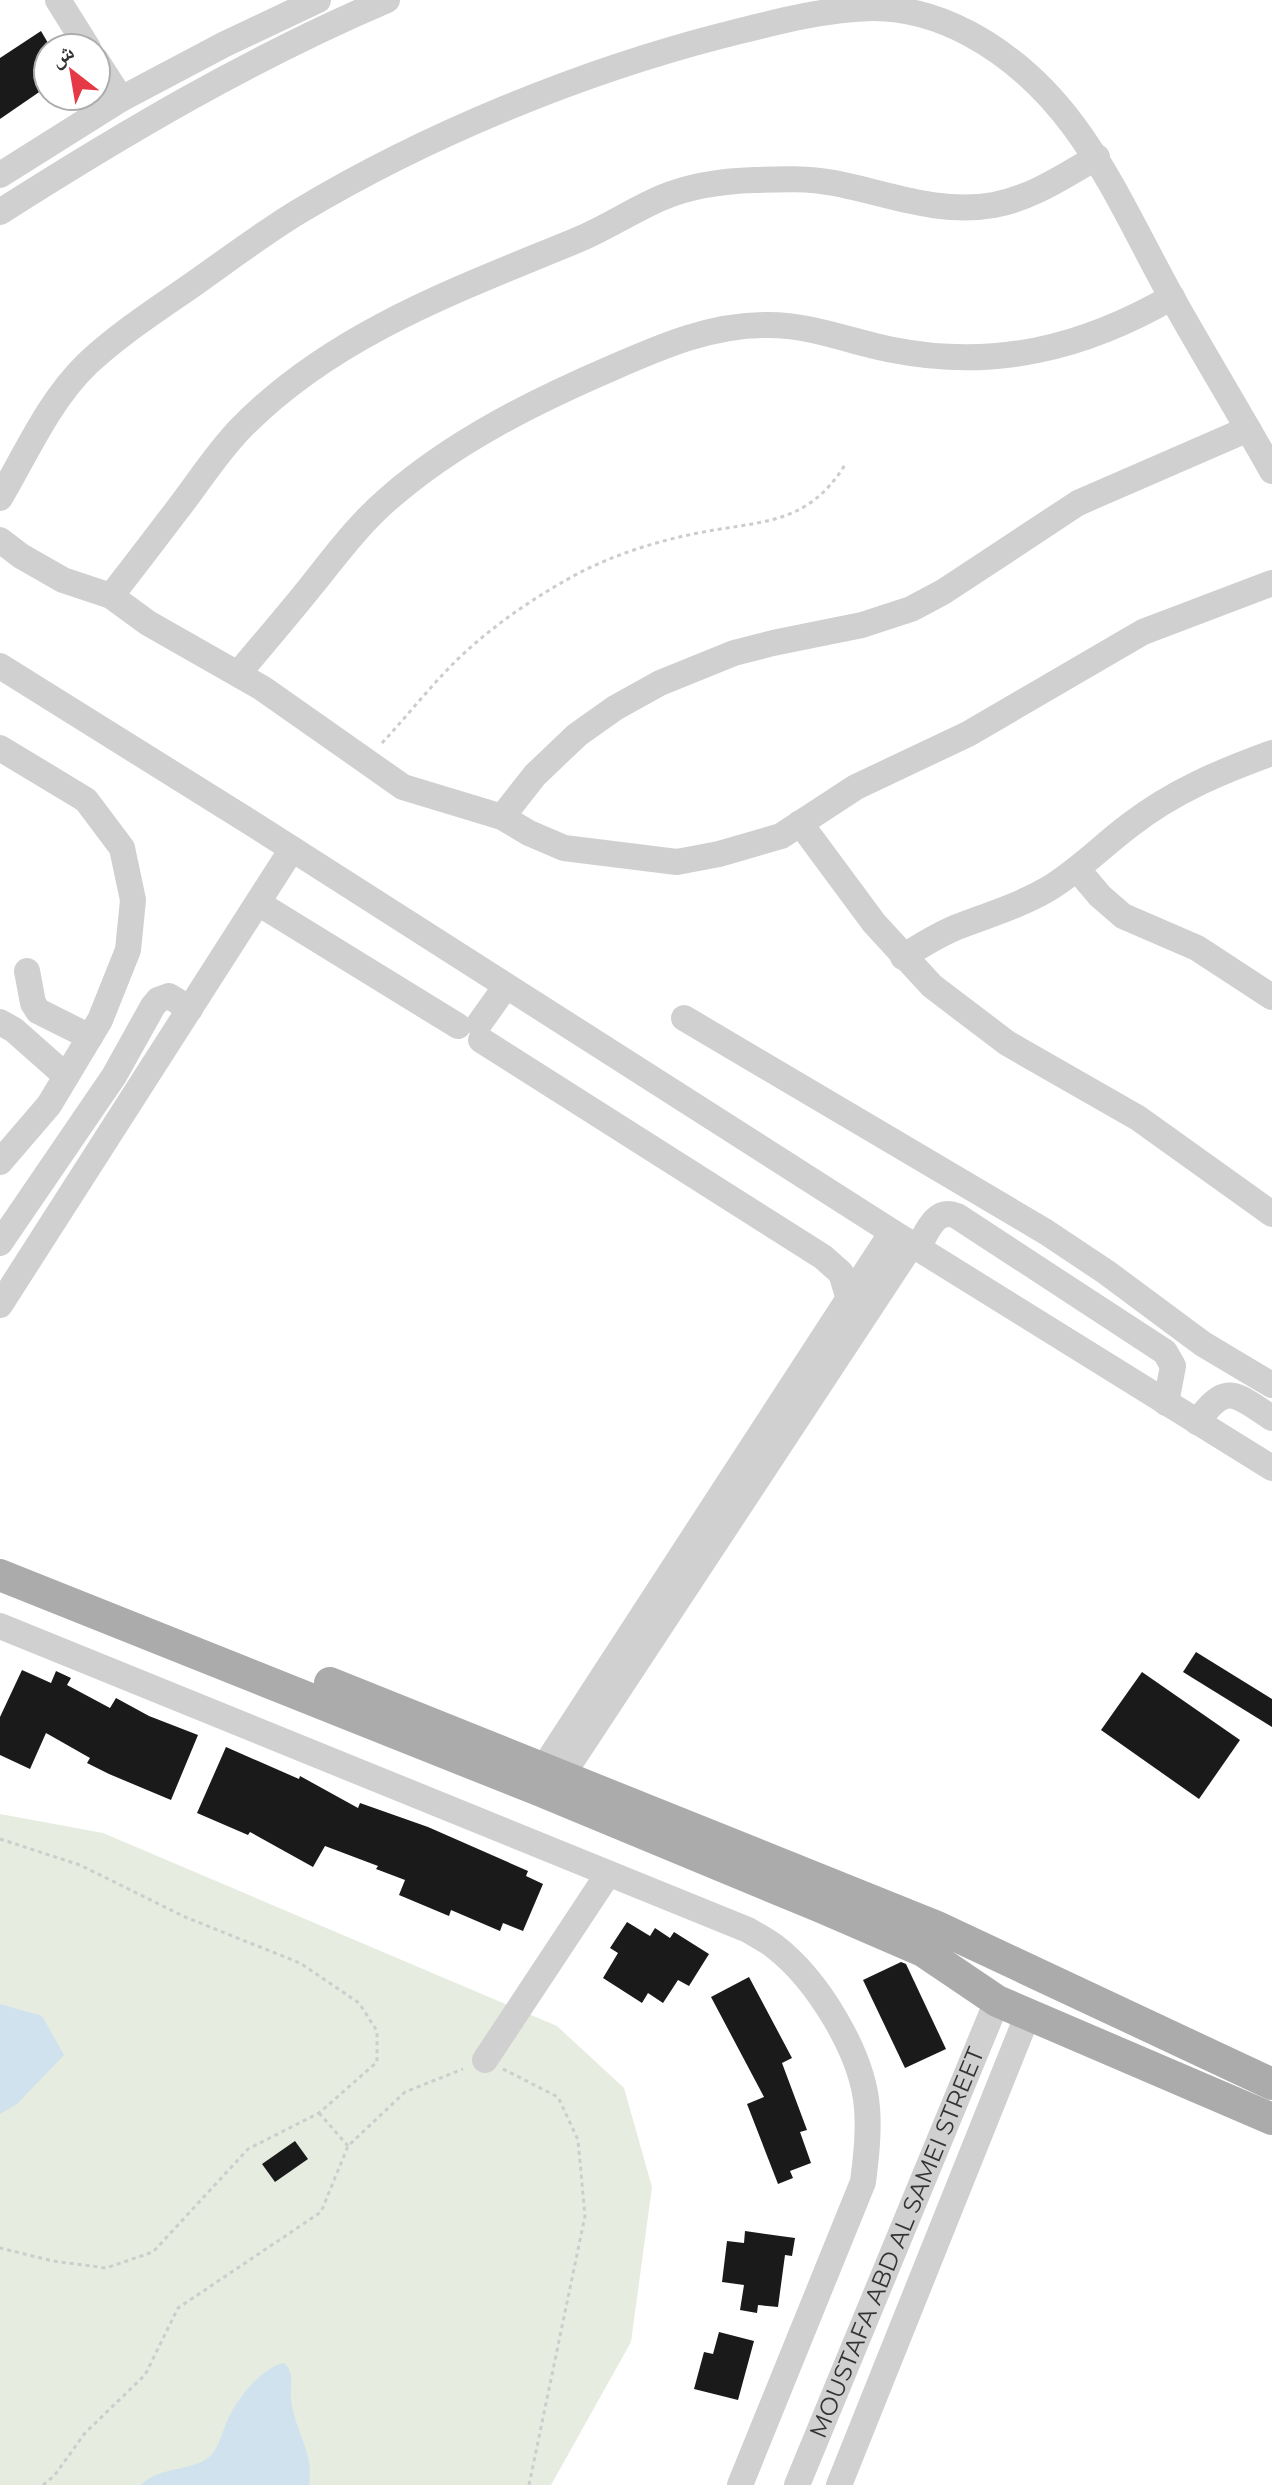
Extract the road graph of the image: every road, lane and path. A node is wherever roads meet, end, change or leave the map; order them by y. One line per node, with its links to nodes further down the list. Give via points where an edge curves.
1 (58, 0): 4 (street)
2 (318, 0): 6 (street)
3 (387, 0): 9 (street, via 240,70)
4 (78, 32)
5 (112, 85): 6 (street)
6 (121, 99): 8 (street)
7 (1097, 157): 10 (street); 14 (street, via 1077,127 1028,76 972,35 909,11 842,11 648,56 433,142 329,194 263,235 84,368 45,418); 17 (street, via 1021,198 969,208 928,205 808,180 709,183 660,198 587,237 416,308 315,365 240,430)
8 (0, 175)
9 (0, 212)
10 (1172, 297): 11 (street); 20 (street, via 1105,332 1022,354 917,354 819,330 768,325 710,331 649,352 525,409 431,464 346,541)
11 (1248, 429): 13 (street); 24 (street, via 1086,499 911,609 734,653 660,683 577,735)
12 (846, 463): 23 (path, via 820,496 786,516 657,543 582,571 544,593 460,658)
13 (1272, 471)
14 (0, 498)
15 (0, 540): 17 (street, via 63,580)
16 (1272, 583): 26 (street, via 1143,632 968,734 856,787)
17 (111, 596): 20 (street)
18 (0, 650): 25 (street, via 120,727 227,786)
19 (0, 666): 25 (street)
20 (238, 674): 23 (street)
21 (0, 748): 38 (street, via 86,800 122,848 133,900 128,950)
22 (1272, 753): 28 (street, via 1179,792)
23 (366, 761): 24 (street, via 403,787)
24 (502, 817): 26 (street, via 564,848 677,862 760,844)
25 (245, 819): 27 (street)
26 (800, 823): 30 (street)
27 (292, 849): 29 (street); 32 (street)
28 (1078, 870): 30 (street, via 1017,905 956,928); 33 (street, via 1123,916 1197,948)
29 (258, 903): 34 (street); 37 (street)
30 (903, 957): 41 (street, via 1007,1043 1138,1118)
31 (27, 971): 38 (street, via 38,1011)
32 (506, 986): 37 (street); 42 (street)
33 (1272, 997)
34 (190, 1009): 43 (street, via 169,996 155,1003 114,1076); 45 (street)
35 (684, 1018): 46 (street, via 1046,1232 1203,1344)
36 (0, 1022): 39 (street)
37 (473, 1030): 44 (street, via 823,1257 841,1273)
38 (90, 1037): 39 (street)
39 (66, 1076): 40 (street, via 49,1105)
40 (0, 1162)
41 (1272, 1214)
42 (907, 1241): 44 (street); 47 (street); 47 (street, via 938,1216 957,1216 1165,1352 1173,1366); 54 (street)
43 (0, 1243)
44 (848, 1296): 54 (street)
45 (0, 1305)
46 (1272, 1385)
47 (1166, 1403): 49 (street)
48 (1272, 1418): 49 (street, via 1239,1397 1226,1395 1214,1400)
49 (1197, 1422): 50 (street)
50 (1272, 1468)
51 (0, 1553): 54 (main road)
52 (0, 1575): 57 (main road, via 821,1907 923,1951)
53 (0, 1626): 56 (street)
54 (553, 1770): 60 (main road, via 935,1926)
55 (0, 1839): 61 (path, via 80,1865 185,1917 300,1963 359,2003 377,2031 377,2062)
56 (608, 1874): 59 (street); 67 (street, via 748,1930 774,1946 796,1966 843,2034 867,2106 863,2182)
57 (997, 2001): 58 (main road); 68 (street, MOUSTAFA ABD AL SAMEI STREET)
58 (1028, 2014): 62 (main road); 69 (street, MOUSTAFA ABD AL SAMEI STREET)
59 (485, 2060): 63 (path, via 405,2092); 66 (path, via 558,2097 578,2140 585,2216)
60 (1272, 2084)
61 (319, 2113): 63 (path); 64 (path, via 248,2149 153,2252 106,2268)
62 (1272, 2119)
63 (348, 2146): 65 (path, via 321,2212 178,2308 145,2375 85,2433)
64 (0, 2248)
65 (43, 2485)
66 (529, 2485)
67 (740, 2485)
68 (797, 2485)
69 (839, 2485)

